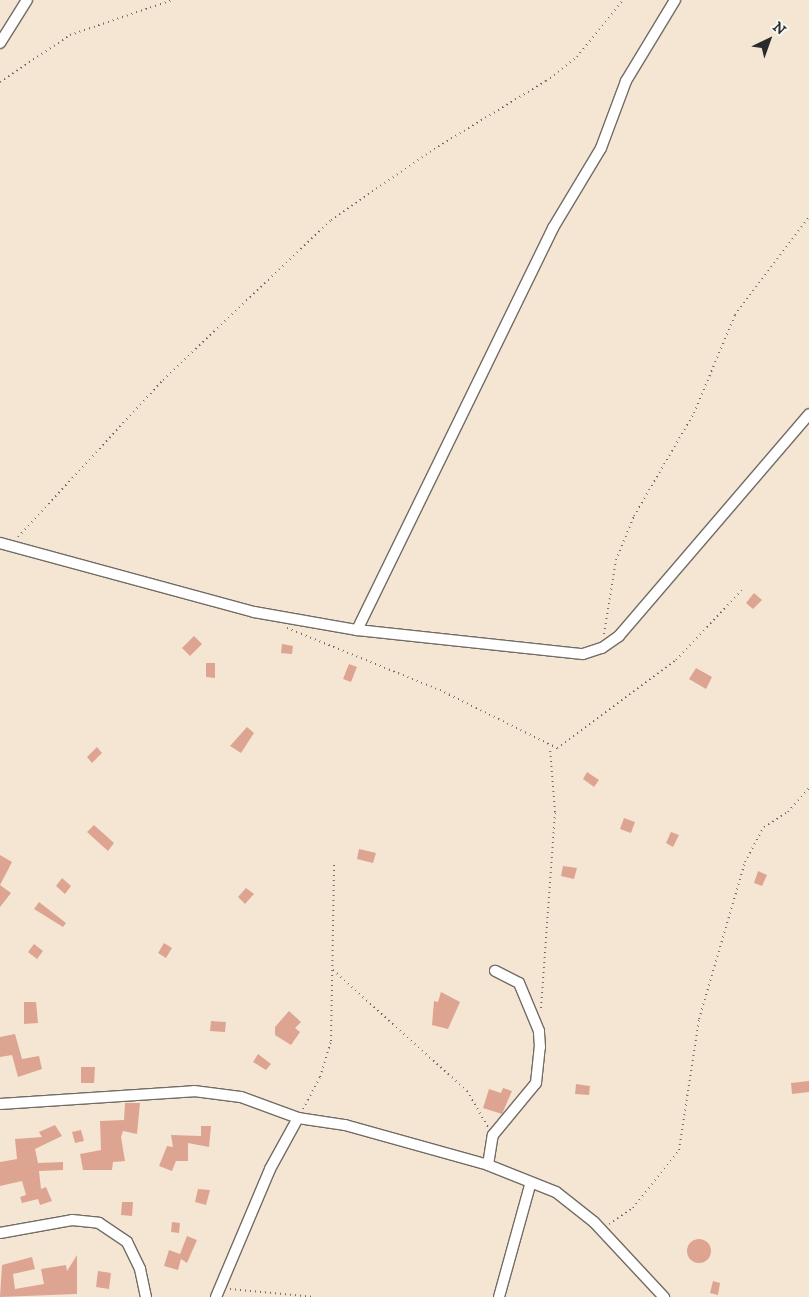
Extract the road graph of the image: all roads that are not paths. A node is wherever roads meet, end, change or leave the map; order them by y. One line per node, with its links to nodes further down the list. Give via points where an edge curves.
1 (27, 0): 3 (street)
2 (675, 0): 6 (street, via 629,76 601,148 553,228)
3 (0, 43)
4 (809, 414): 6 (street, via 619,636 602,648 576,654)
5 (0, 543): 6 (street, via 11,543 254,612)
6 (356, 630)
7 (495, 971): 10 (street, via 519,983 540,1040 536,1083 493,1135)
8 (0, 1104): 9 (street, via 194,1091 242,1097)
9 (298, 1118): 10 (street, via 345,1125); 13 (street, via 282,1142)
10 (488, 1165): 11 (street)
11 (531, 1182): 15 (street); 16 (street, via 567,1199)
12 (0, 1233): 14 (street, via 72,1220 99,1223 127,1242 140,1269)
13 (218, 1293)
14 (146, 1297)
15 (499, 1297)
16 (664, 1297)

